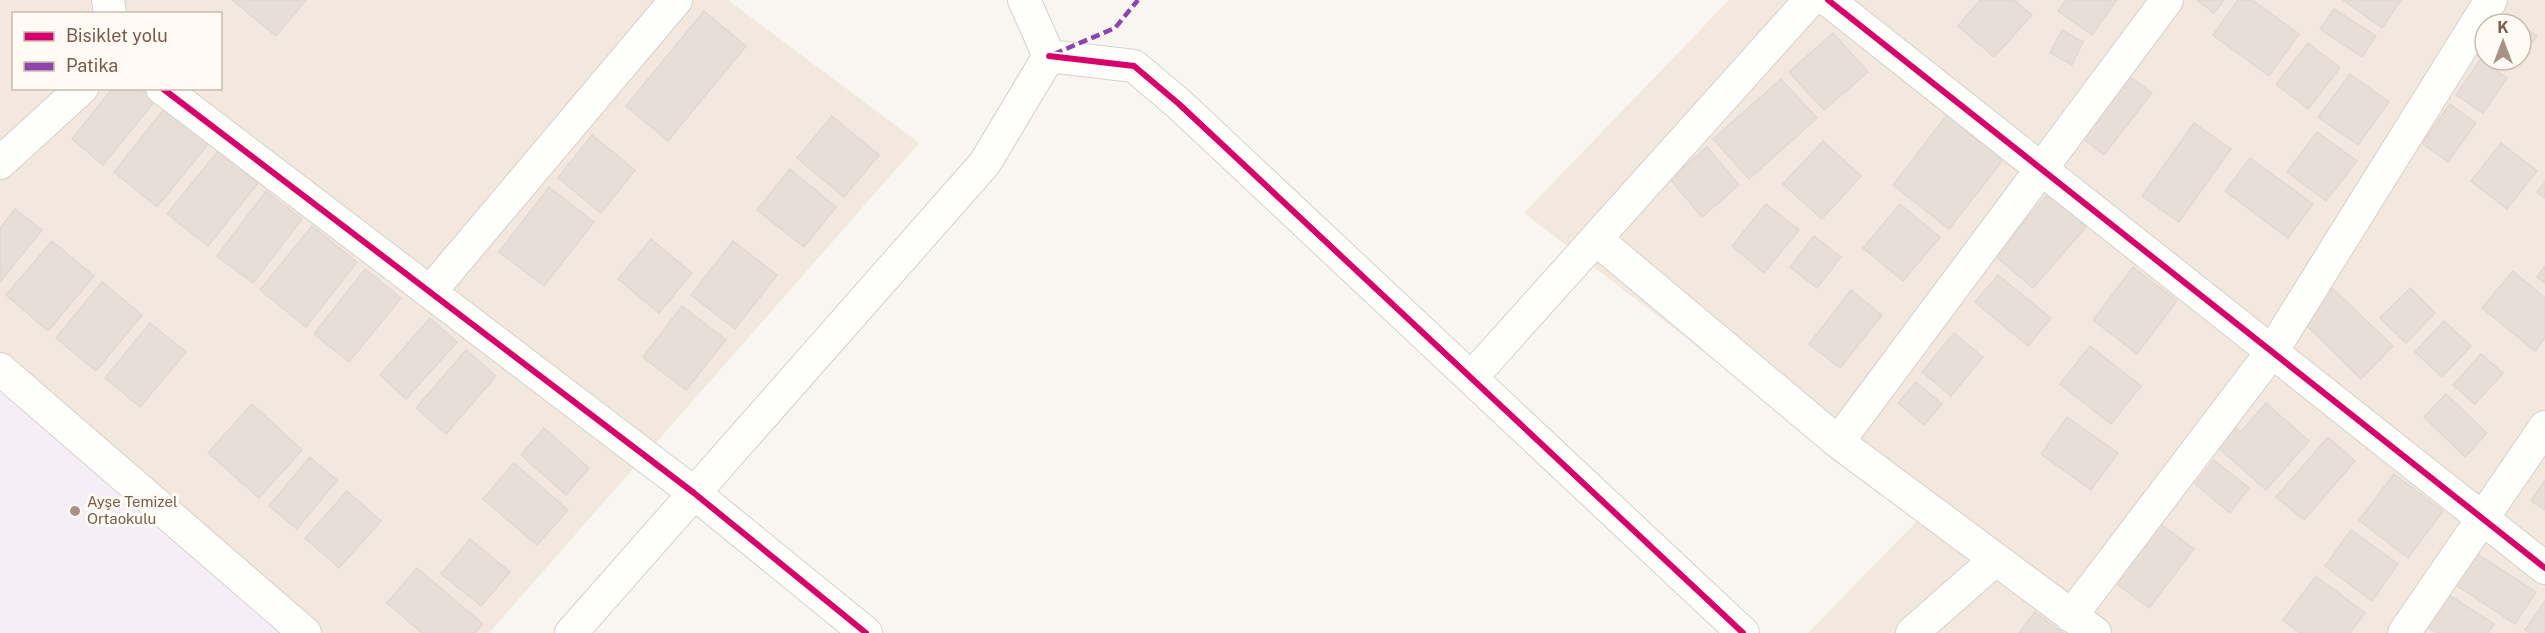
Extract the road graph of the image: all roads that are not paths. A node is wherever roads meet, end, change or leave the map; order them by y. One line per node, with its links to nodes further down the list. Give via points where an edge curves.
1 (676, 0): 13 (street)
2 (1024, 0): 7 (street)
3 (1810, 0): 12 (street)
4 (1828, 0): 11 (street)
5 (2167, 0): 11 (street)
6 (2491, 0): 14 (street)
7 (1049, 56): 16 (street, via 1134,66); 19 (street, via 986,163)
8 (80, 90): 10 (street)
9 (165, 90): 13 (street)
10 (0, 163)
11 (2040, 170): 14 (street); 18 (street)
12 (1596, 239): 16 (street); 18 (street)
13 (430, 292): 19 (street)
14 (2271, 353): 20 (street); 23 (street)
15 (0, 369): 24 (street)
16 (1471, 378): 27 (street)
17 (2545, 427): 20 (street)
18 (1838, 442): 21 (street)
19 (694, 494): 25 (street); 26 (street)
20 (2481, 518): 22 (street); 29 (street)
21 (1995, 560): 23 (street); 28 (street)
22 (2545, 568)
23 (2083, 624)
24 (305, 633)
25 (571, 633)
26 (866, 633)
27 (1743, 633)
28 (1912, 633)
29 (2404, 633)

